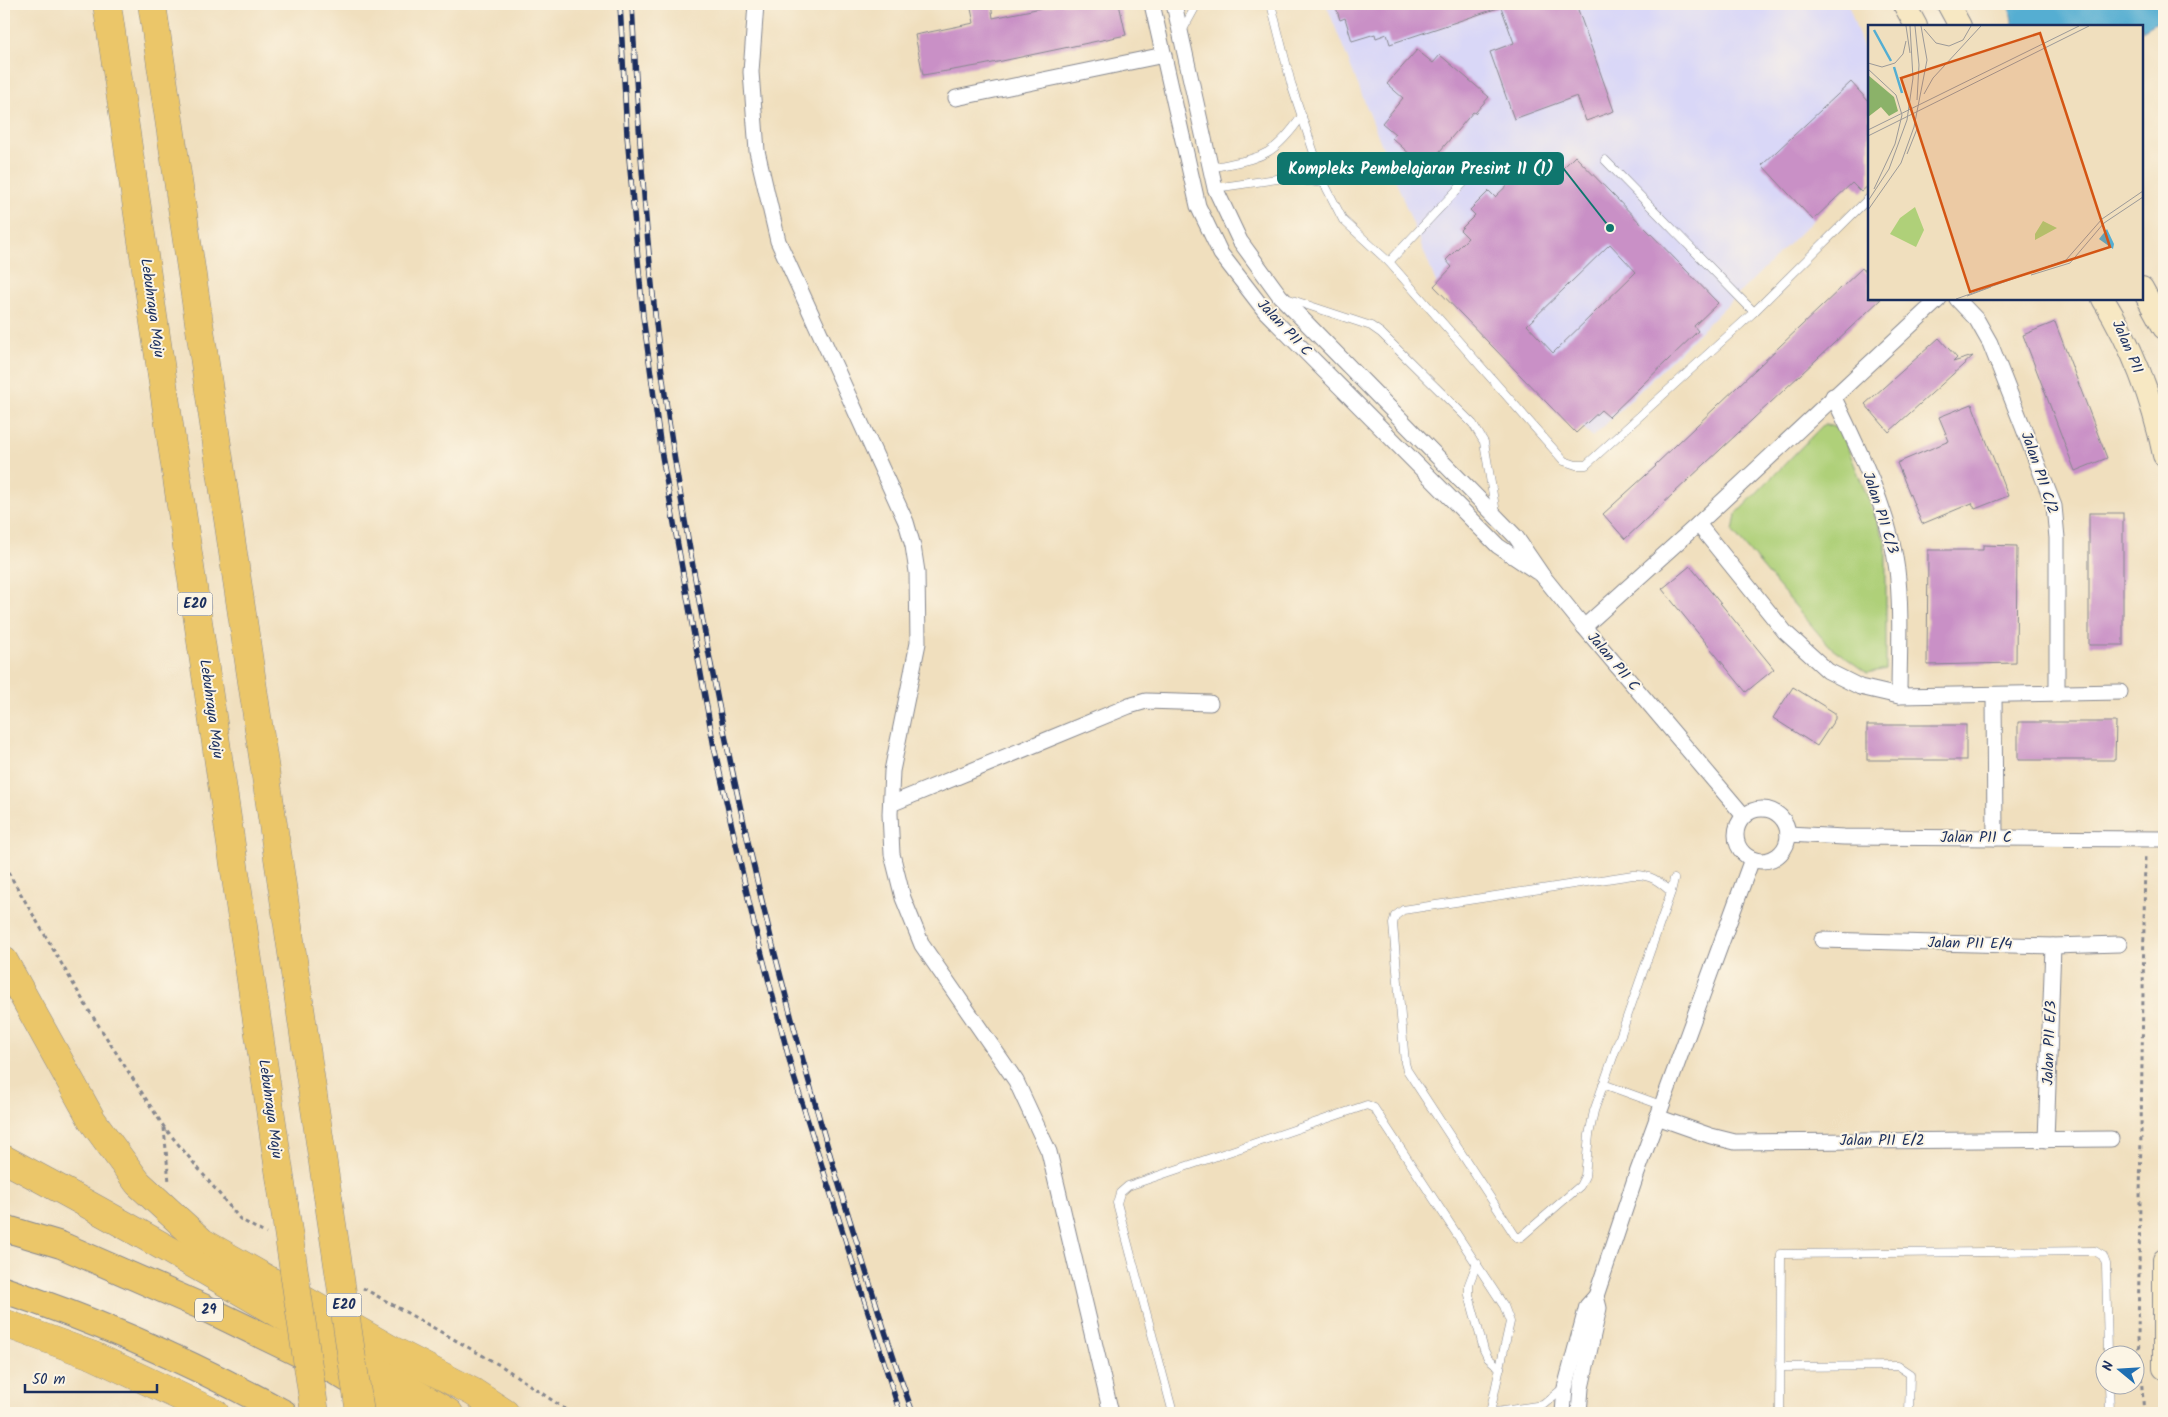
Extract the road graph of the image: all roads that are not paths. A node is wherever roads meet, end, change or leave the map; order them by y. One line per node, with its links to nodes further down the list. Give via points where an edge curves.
1 (107, 4): 72 (highway, Lebuhraya Maju / E20, bridge)
2 (152, 4): 73 (highway, E20, bridge)
3 (756, 4): 41 (street, via 751,72 757,151 778,241 906,522 913,546 920,606 918,643 892,771)
4 (1152, 4): 13 (street, Jalan P11 C)
5 (1174, 4): 12 (street, Jalan P11 C)
6 (1196, 4): 12 (lane)
7 (1271, 4): 15 (lane)
8 (1904, 4): 10 (main road)
9 (1948, 4): 11 (main road)
10 (1915, 25)
11 (1959, 25)
12 (1181, 34): 17 (street, Jalan P11 C)
13 (1164, 55): 14 (street); 34 (street, Jalan P11 C, via 1198,206 1221,254 1265,311 1498,546)
14 (956, 98)
15 (1302, 116): 17 (lane, via 1279,146 1266,156); 19 (lane)
16 (1605, 160): 28 (lane)
17 (1211, 168): 20 (street, Jalan P11 C)
18 (1471, 175): 22 (lane)
19 (1324, 183): 20 (lane, via 1284,178); 22 (lane, via 1343,220)
20 (1215, 188): 24 (street, Jalan P11 C, via 1240,241)
21 (1868, 199): 28 (lane)
22 (1389, 262): 28 (lane, via 1564,461 1576,465 1586,465)
23 (2143, 290): 29 (main road)
24 (1280, 296): 32 (street, Jalan P11 C); 32 (lane, via 1371,326 1473,424 1484,442)
25 (1939, 300): 30 (street)
26 (1958, 300): 37 (street, Jalan P11 C/2, via 1977,320 1990,343 2054,506)
27 (2104, 300): 31 (main road, Jalan P11, via 2126,341 2152,409)
28 (1754, 312)
29 (2164, 328)
30 (1833, 396): 33 (street); 38 (street, Jalan P11 C/3, via 1856,444 1892,539 1898,572)
31 (2164, 455)
32 (1497, 517): 34 (street, Jalan P11 C, via 1516,536)
33 (1698, 524): 35 (street); 38 (street, via 1786,632 1828,672 1860,687)
34 (1542, 575): 35 (street, Jalan P11 C)
35 (1584, 627): 42 (street, Jalan P11 C)
36 (2120, 692): 37 (street)
37 (2057, 694): 39 (street)
38 (1899, 696): 39 (street)
39 (1994, 696): 44 (street)
40 (1210, 703): 41 (street, via 1146,701 1129,706)
41 (891, 804): 77 (street, via 892,854 903,898 922,945 1016,1081 1049,1152)
42 (1744, 816): 43 (street, via 1757,809 1772,811 1784,822); 46 (street, via 1739,824 1737,840 1740,848)
43 (1788, 834): 44 (street, Jalan P11 C); 46 (street, via 1786,845 1775,857)
44 (1995, 838): 45 (street, Jalan P11 C)
45 (2164, 839)
46 (1752, 859): 54 (street)
47 (1674, 879): 48 (lane)
48 (1671, 892): 53 (lane); 53 (lane, via 1657,880 1643,874 1403,910 1395,916 1393,924 1405,1063 1516,1237 1521,1237 1580,1186 1585,1176 1592,1119)
49 (1822, 940): 51 (street, Jalan P11 E/4)
50 (2119, 944): 51 (street, Jalan P11 E/4)
51 (2054, 946): 56 (street, Jalan P11 E/3)
52 (4, 961): 76 (highway, via 92,1120 138,1183 202,1242 392,1350 474,1392)
53 (1603, 1084): 54 (lane)
54 (1659, 1111): 56 (street, Jalan P11 E/2, via 1711,1136 1735,1142); 62 (street)
55 (2111, 1139): 56 (street, Jalan P11 E/2)
56 (2046, 1140)
57 (4, 1159): 75 (highway, via 238,1288)
58 (4, 1228): 74 (highway, 29, via 61,1245 203,1307 331,1368)
59 (2164, 1260): 67 (main road)
60 (1477, 1263): 66 (lane, via 1469,1284 1469,1295 1484,1350); 66 (lane, via 1504,1306 1510,1322); 78 (lane, via 1374,1108 1367,1105 1128,1186 1120,1193 1117,1203)
61 (4, 1290): 71 (highway, via 137,1340)
62 (1596, 1296): 68 (street, via 1586,1306); 81 (street, via 1599,1308 1581,1388)
63 (4, 1323): 70 (highway, via 94,1356)
64 (2108, 1344): 65 (lane, via 2106,1264 2096,1251 1781,1254)
65 (1780, 1367): 82 (lane); 83 (lane, via 1898,1366 1910,1374)
66 (1500, 1368): 79 (lane)
67 (2164, 1368)
68 (1566, 1385): 79 (lane, via 1543,1405); 80 (street)
69 (2109, 1394): 84 (lane)
70 (215, 1413)
71 (284, 1413)
72 (314, 1413)
73 (360, 1413)
74 (405, 1413)
75 (449, 1413)
76 (505, 1413)
77 (1112, 1413)
78 (1173, 1413)
79 (1490, 1413)
80 (1564, 1413)
81 (1579, 1413)
82 (1780, 1413)
83 (1910, 1413)
84 (2110, 1413)

